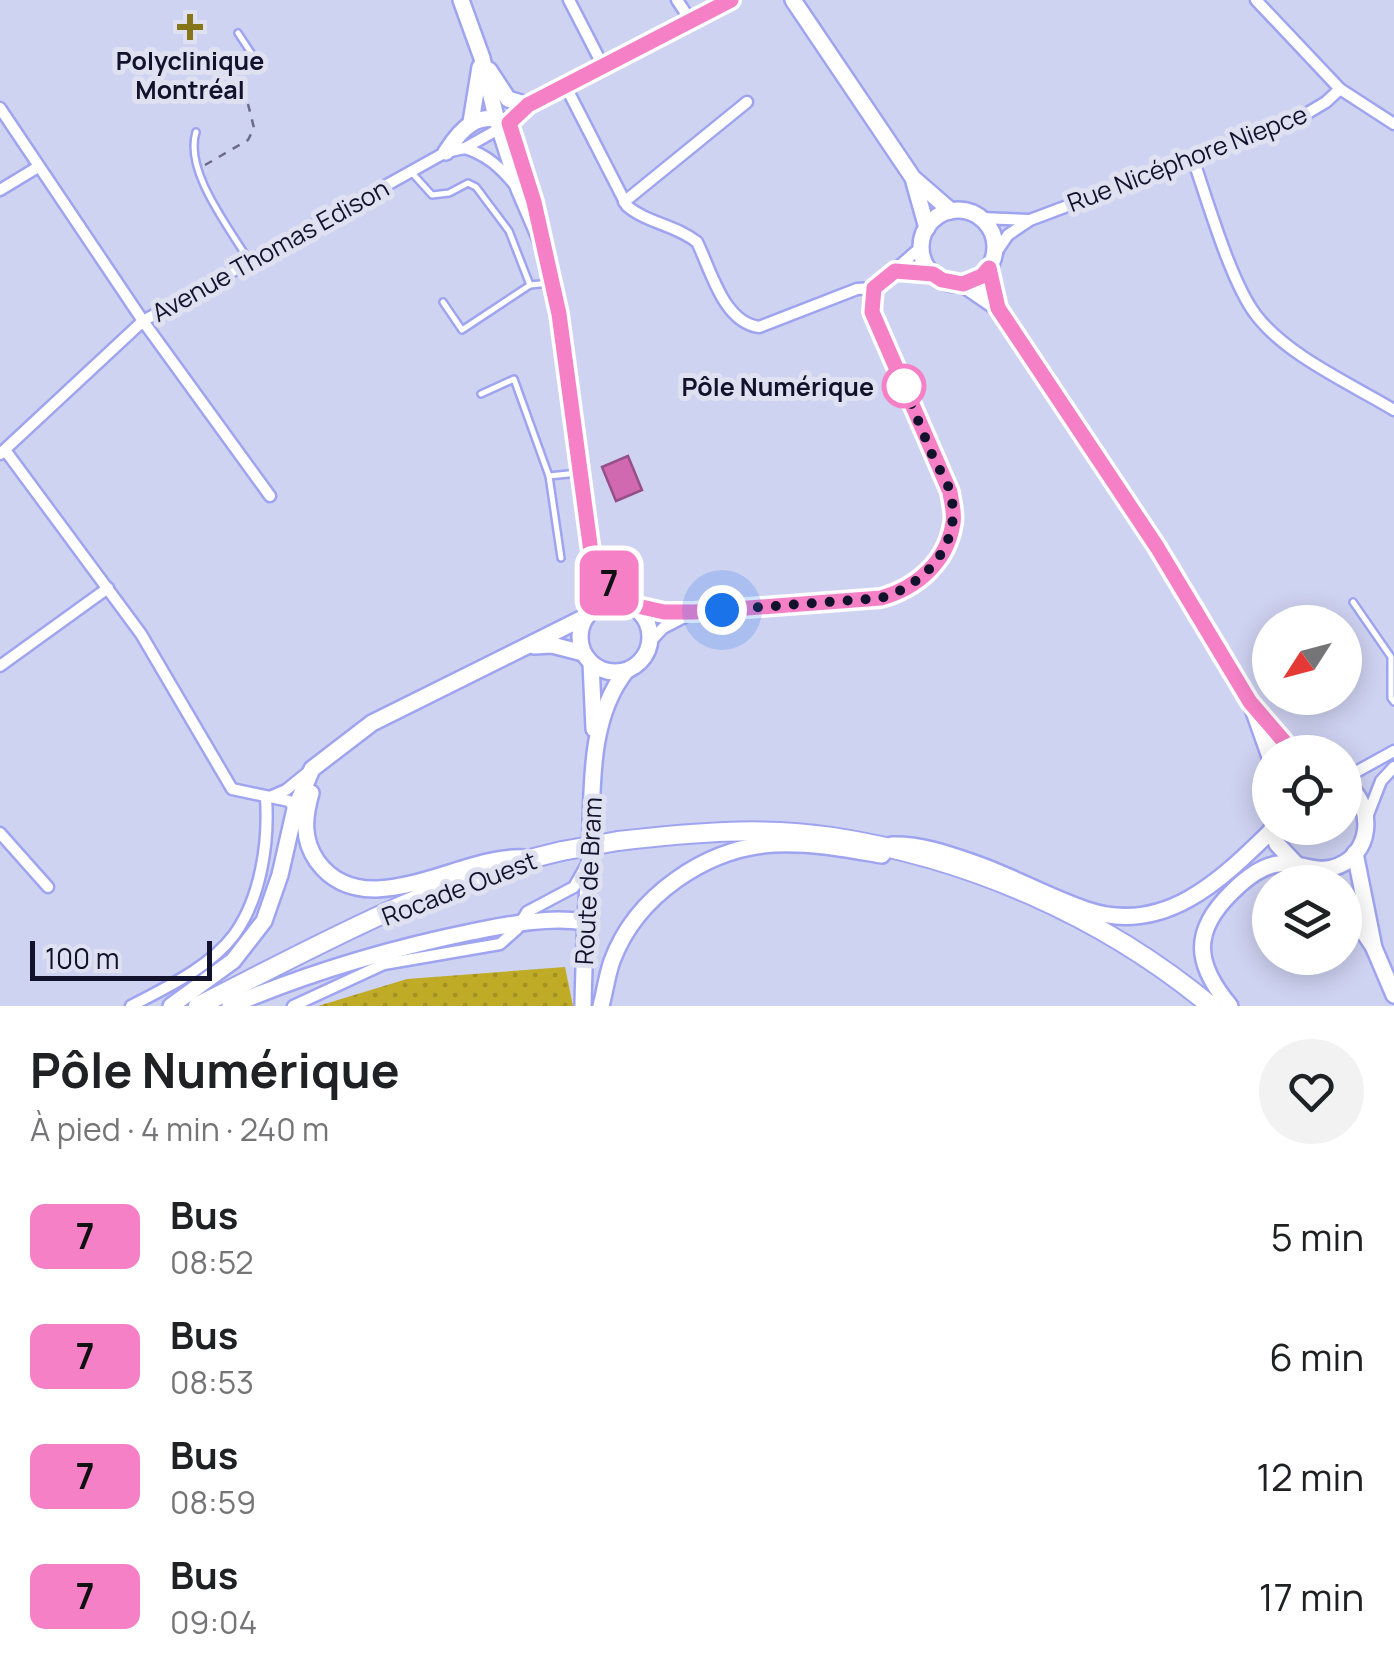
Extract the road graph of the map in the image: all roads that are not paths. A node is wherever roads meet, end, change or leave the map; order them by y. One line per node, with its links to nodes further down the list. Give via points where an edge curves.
1 (461, 0): 9 (main road, Route de Bram)
2 (570, 0): 11 (street)
3 (677, 0): 7 (street)
4 (731, 0): 7 (main road)
5 (1256, 0): 13 (street)
6 (792, 1): 26 (main road)
7 (691, 21): 11 (main road)
8 (238, 32): 10 (lane)
9 (482, 58): 15 (main road, via 508,99); 17 (main road); 18 (main road, Route de Bram)
10 (257, 62)
11 (602, 66): 12 (main road)
12 (565, 85): 15 (main road); 29 (street)
13 (1340, 89): 19 (street); 23 (street, Rue Nicéphore Niepce, via 1296,120)
14 (747, 102): 29 (street)
15 (528, 105): 18 (main road)
16 (0, 108): 24 (street)
17 (470, 122): 18 (main road); 22 (main road)
18 (501, 123): 21 (street, Avenue Thomas Edison); 27 (main road, Route de Bram); 34 (main road, via 534,202)
19 (1394, 124)
20 (196, 132): 36 (lane, via 199,175)
21 (465, 148): 22 (street, Avenue Thomas Edison); 27 (street, via 496,164)
22 (446, 152): 25 (street, Avenue Thomas Edison)
23 (1193, 159): 32 (street, Rue Nicéphore Niepce); 48 (street, via 1255,315 1282,342)
24 (38, 167): 28 (street); 46 (street)
25 (410, 172): 36 (street, Avenue Thomas Edison); 41 (lane, via 432,195 468,183 476,187 508,231)
26 (913, 178): 30 (main road); 33 (main road)
27 (519, 189): 34 (main road, Route de Bram)
28 (0, 190)
29 (624, 202): 43 (street, via 697,242 731,313 750,326)
30 (951, 211): 31 (main road); 33 (main road)
31 (981, 218): 32 (street, Rue Nicéphore Niepce); 37 (main road, via 993,234)
32 (1030, 220): 37 (street, Rue Nicéphore Niepce, via 1008,235)
33 (927, 228): 35 (main road)
34 (544, 247): 40 (main road, Route de Bram)
35 (921, 247): 38 (street); 39 (main road)
36 (248, 260): 46 (street, Avenue Thomas Edison)
37 (992, 261): 42 (main road, via 982,276); 45 (main road)
38 (895, 271): 39 (street); 43 (street)
39 (933, 274): 42 (main road)
40 (552, 283): 41 (lane); 50 (main road, Route de Bram)
41 (530, 284): 44 (lane, via 462,330)
42 (963, 284): 45 (main road)
43 (874, 288): 58 (street, via 872,312 950,492 954,522 944,550 927,576 881,598)
44 (444, 302)
45 (998, 308): 65 (main road, via 1157,547)
46 (143, 321): 49 (street, Avenue Thomas Edison); 52 (street)
47 (481, 394): 51 (lane, via 514,379)
48 (1394, 410)
49 (3, 452): 55 (street)
50 (581, 472): 51 (lane); 53 (main road, Route de Bram)
51 (549, 476): 54 (lane)
52 (270, 496)
53 (591, 552): 57 (main road, Route de Bram); 59 (main road, Route de Bram)
54 (561, 558)
55 (108, 588): 63 (street); 75 (street, via 232,789)
56 (1353, 602): 66 (lane, via 1391,657)
57 (629, 606): 58 (street); 59 (main road, via 601,605); 60 (main road, Route de Bram, via 647,624)
58 (694, 612): 60 (street)
59 (589, 613): 61 (main road); 62 (main road, Route de Bram, via 580,634)
60 (650, 643): 64 (main road, Route de Bram, via 642,660)
61 (530, 646): 62 (main road); 70 (main road, via 372,723)
62 (587, 658): 64 (main road, via 608,672); 71 (main road, Route de Bram)
63 (0, 666)
64 (626, 670): 71 (main road, Route de Bram, via 614,685)
65 (1250, 702): 67 (main road); 68 (main road)
66 (1394, 702)
67 (1262, 735)
68 (1278, 735)
69 (1394, 751): 74 (street)
70 (330, 753): 73 (main road); 85 (main road, via 313,785 304,829 324,870 343,882 367,889 404,886 506,857)
71 (596, 756): 84 (main road, Route de Bram)
72 (1394, 767): 78 (street, via 1381,780)
73 (312, 769): 75 (street); 77 (main road)
74 (1362, 771)
75 (266, 798): 77 (street); 96 (street, via 259,877 234,934 186,976)
76 (1362, 802): 78 (main road)
77 (295, 809): 97 (main road, via 264,921 233,962)
78 (1366, 818): 83 (main road)
79 (0, 833): 90 (street)
80 (874, 845): 81 (main road, via 910,844 961,858 1092,912 1130,916 1192,898); 85 (main road, Rocade Ouest, bridge, via 735,832 618,841); 89 (main road, Rocade Ouest)
81 (1256, 845)
82 (1278, 845): 86 (main road)
83 (1355, 854): 88 (main road); 94 (main road)
84 (590, 856): 91 (street, via 574,887); 92 (main road, Route de Bram)
85 (528, 859): 98 (main road, Rocade Ouest, via 416,901)
86 (1296, 864): 87 (main road); 104 (main road, via 1261,870 1206,925 1204,966)
87 (1299, 865)
88 (1336, 865)
89 (973, 872): 102 (main road, via 822,845 772,844 720,856 668,885 639,914 613,959); 103 (main road, Rocade Ouest, via 1108,935)
90 (48, 887)
91 (519, 922): 92 (main road); 99 (main road, via 323,969); 100 (street, via 500,944 384,964)
92 (585, 922): 101 (main road, Route de Bram)
93 (1362, 930): 94 (main road)
94 (1374, 948): 95 (main road)
95 (1394, 994)
96 (131, 1006)
97 (171, 1006)
98 (198, 1006)
99 (230, 1006)
100 (293, 1006)
101 (583, 1006)
102 (601, 1006)
103 (1212, 1006)
104 (1230, 1006)

